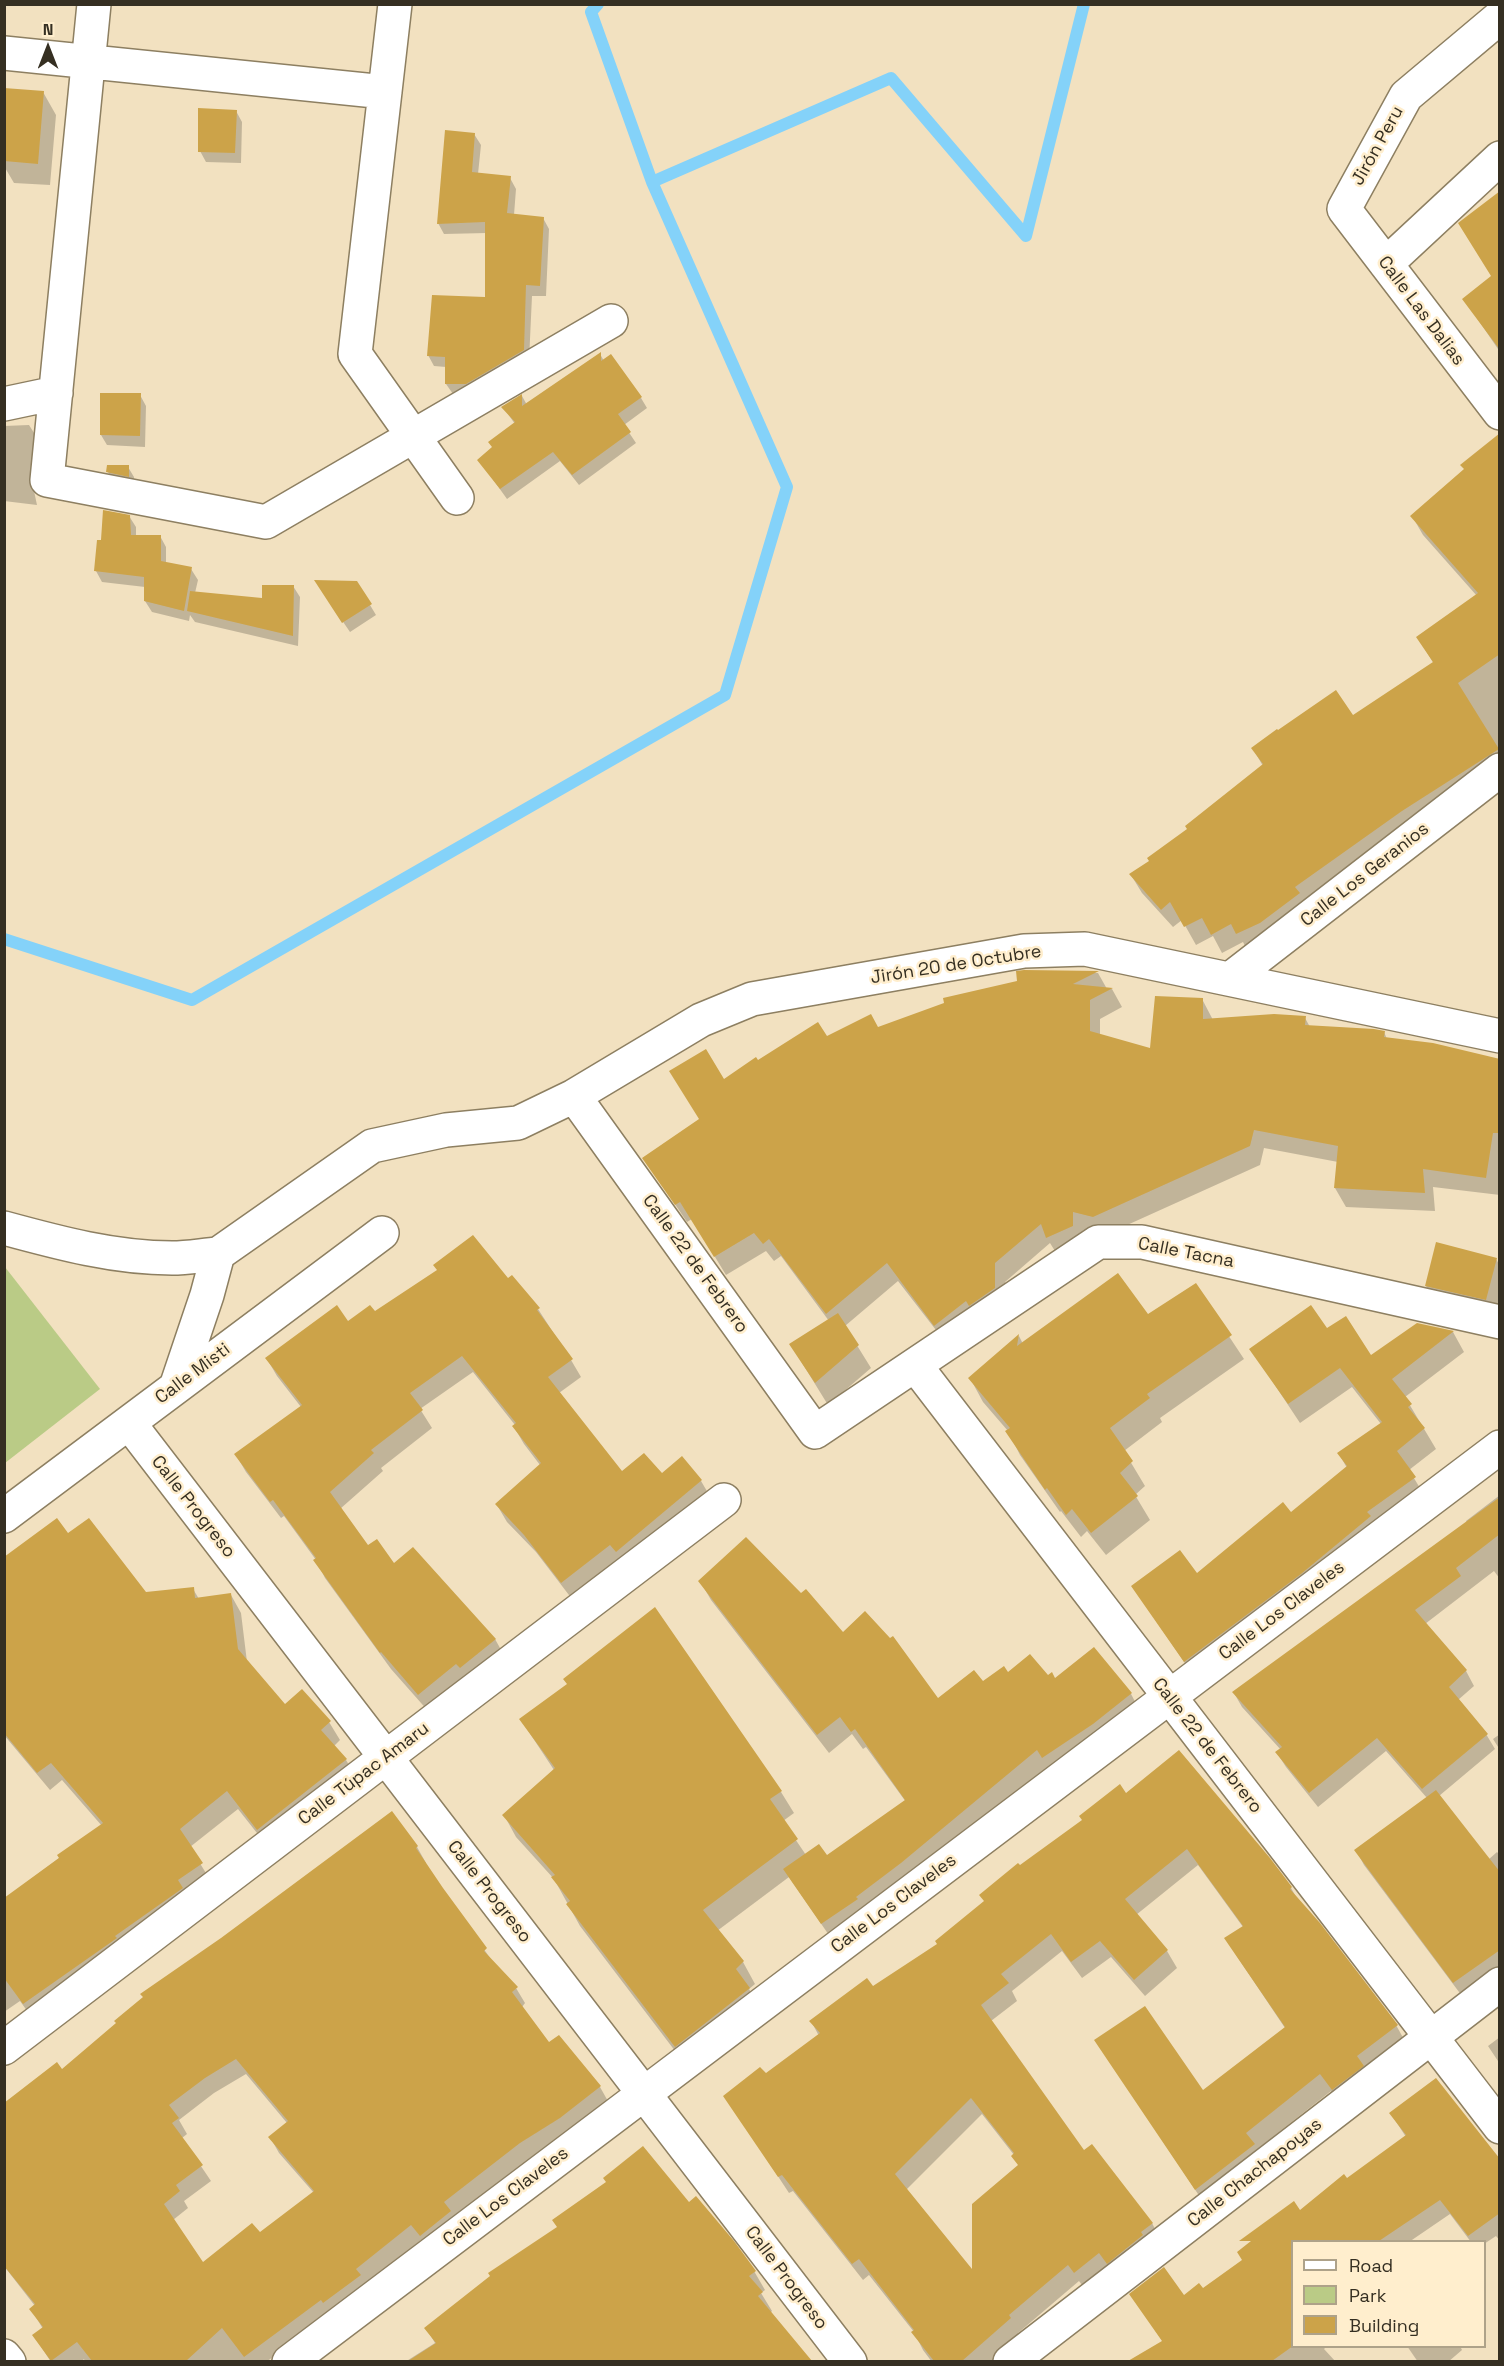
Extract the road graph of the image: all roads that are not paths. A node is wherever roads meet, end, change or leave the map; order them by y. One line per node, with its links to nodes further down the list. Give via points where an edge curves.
1 (94, 4): 5 (street)
2 (395, 4): 6 (street)
3 (1500, 17): 8 (street, Jirón Peru, via 1406,96)
4 (4, 53): 5 (street)
5 (88, 61): 6 (street); 11 (street)
6 (385, 92): 14 (street, via 355,354)
7 (1500, 158): 9 (street)
8 (1344, 208): 9 (street, Calle Las Dalias)
9 (1386, 264): 12 (street, Calle Las Dalias)
10 (611, 321): 14 (street)
11 (56, 393): 13 (street); 14 (street, via 47,480 266,522)
12 (1496, 401)
13 (4, 404)
14 (412, 436): 15 (street)
15 (457, 498)
16 (1500, 770): 17 (street, Calle Los Geranios)
17 (1230, 980): 18 (street, Jirón 20 de Octubre); 19 (street, Jirón 20 de Octubre, via 1085,949 1024,951 808,989 752,999 701,1020)
18 (1500, 1036)
19 (574, 1096): 22 (street, Jirón 20 de Octubre, via 518,1123 446,1130 372,1146); 27 (street, Calle 22 de Febrero)
20 (4, 1228): 22 (street, via 121,1254 172,1258)
21 (382, 1233): 25 (street, Calle Misti)
22 (218, 1254): 25 (street)
23 (1500, 1322): 24 (street, Calle Tacna, via 1142,1242 1098,1242)
24 (915, 1365): 27 (street, Calle Tacna); 31 (street, Calle 22 de Febrero)
25 (176, 1387): 26 (street, Calle Misti)
26 (129, 1423): 30 (street, Calle Misti); 32 (street, Calle Progreso)
27 (815, 1432)
28 (1500, 1447): 31 (street, Calle Los Claveles)
29 (724, 1500): 32 (street, Calle Túpac Amaru)
30 (4, 1516)
31 (1169, 1697): 34 (street, Calle 22 de Febrero); 36 (street, Calle Los Claveles)
32 (386, 1758): 35 (street, Calle Túpac Amaru); 36 (street, Calle Progreso)
33 (1500, 1984): 34 (street, Calle Chachapoyas)
34 (1431, 2037): 37 (street, Calle 22 de Febrero); 42 (street, Calle Chachapoyas)
35 (4, 2048)
36 (644, 2093): 40 (street, Calle Los Claveles); 41 (street, Calle Progreso)
37 (1500, 2127)
38 (4, 2356): 39 (street)
39 (9, 2361)
40 (289, 2361)
41 (850, 2361)
42 (1010, 2361)

